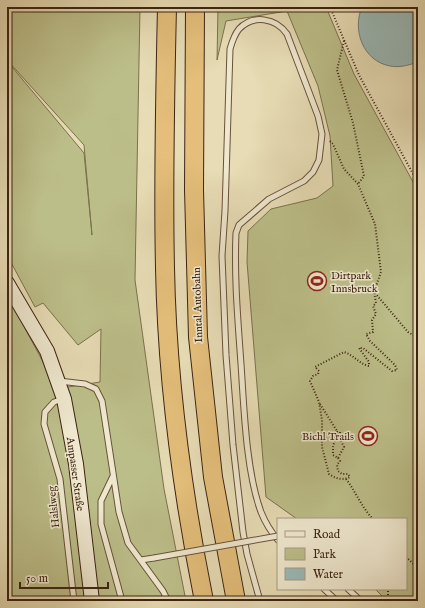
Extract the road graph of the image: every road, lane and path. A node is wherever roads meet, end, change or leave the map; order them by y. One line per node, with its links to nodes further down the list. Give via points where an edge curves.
1 (167, 7): 32 (highway, via 165,261 169,342 190,532)
2 (195, 7): 23 (highway, Inntal Autobahn, via 194,190 198,337 213,477)
3 (330, 7): 4 (path)
4 (344, 40): 6 (path, via 358,75); 7 (path, via 337,70 364,176)
5 (322, 134): 7 (path, via 333,144 344,169); 20 (lane, via 319,160 313,172 304,181 269,199 239,226 236,233 238,322 252,474 261,512); 35 (lane, via 318,116 293,50 281,26 264,19 256,19 245,24 238,30 230,49 222,256 226,355 238,488 247,554)
6 (418, 183)
7 (358, 184): 9 (path, via 375,224 381,272)
8 (7, 283): 11 (main road, Ampasser Straße, via 47,351)
9 (374, 292): 10 (path, via 408,332); 13 (path, via 374,332 366,334 397,370 392,371 363,348 359,348 369,366 344,352 315,368 319,371 318,374 310,380)
10 (418, 338)
11 (58, 381): 12 (main road, Ampasser Straße); 16 (lane, via 85,384 96,389 102,401)
12 (64, 399): 28 (lane, Halslweg, via 54,402 45,412 44,424 60,479); 29 (main road, Ampasser Straße, via 76,464)
13 (319, 402): 14 (path); 17 (path, via 322,447 328,474)
14 (337, 432): 15 (path, via 333,455); 15 (path, via 340,432 344,447)
15 (338, 458): 17 (path, via 338,471 348,474 350,477)
16 (113, 476): 22 (lane, via 119,512 128,543); 30 (lane, via 101,501 101,524)
17 (346, 479): 18 (path)
18 (372, 518)
19 (277, 536): 22 (lane, bridge)
20 (277, 539)
21 (407, 558): 24 (path)
22 (141, 560): 31 (lane)
23 (228, 564): 33 (highway, Inntal Autobahn); 34 (highway, via 244,589)
24 (418, 568)
25 (325, 590): 36 (lane)
26 (349, 590): 37 (lane)
27 (388, 590): 38 (path)
28 (74, 601)
29 (92, 601)
30 (122, 601)
31 (168, 601)
32 (204, 601)
33 (236, 601)
34 (248, 601)
35 (260, 601)
36 (337, 601)
37 (361, 601)
38 (388, 601)

